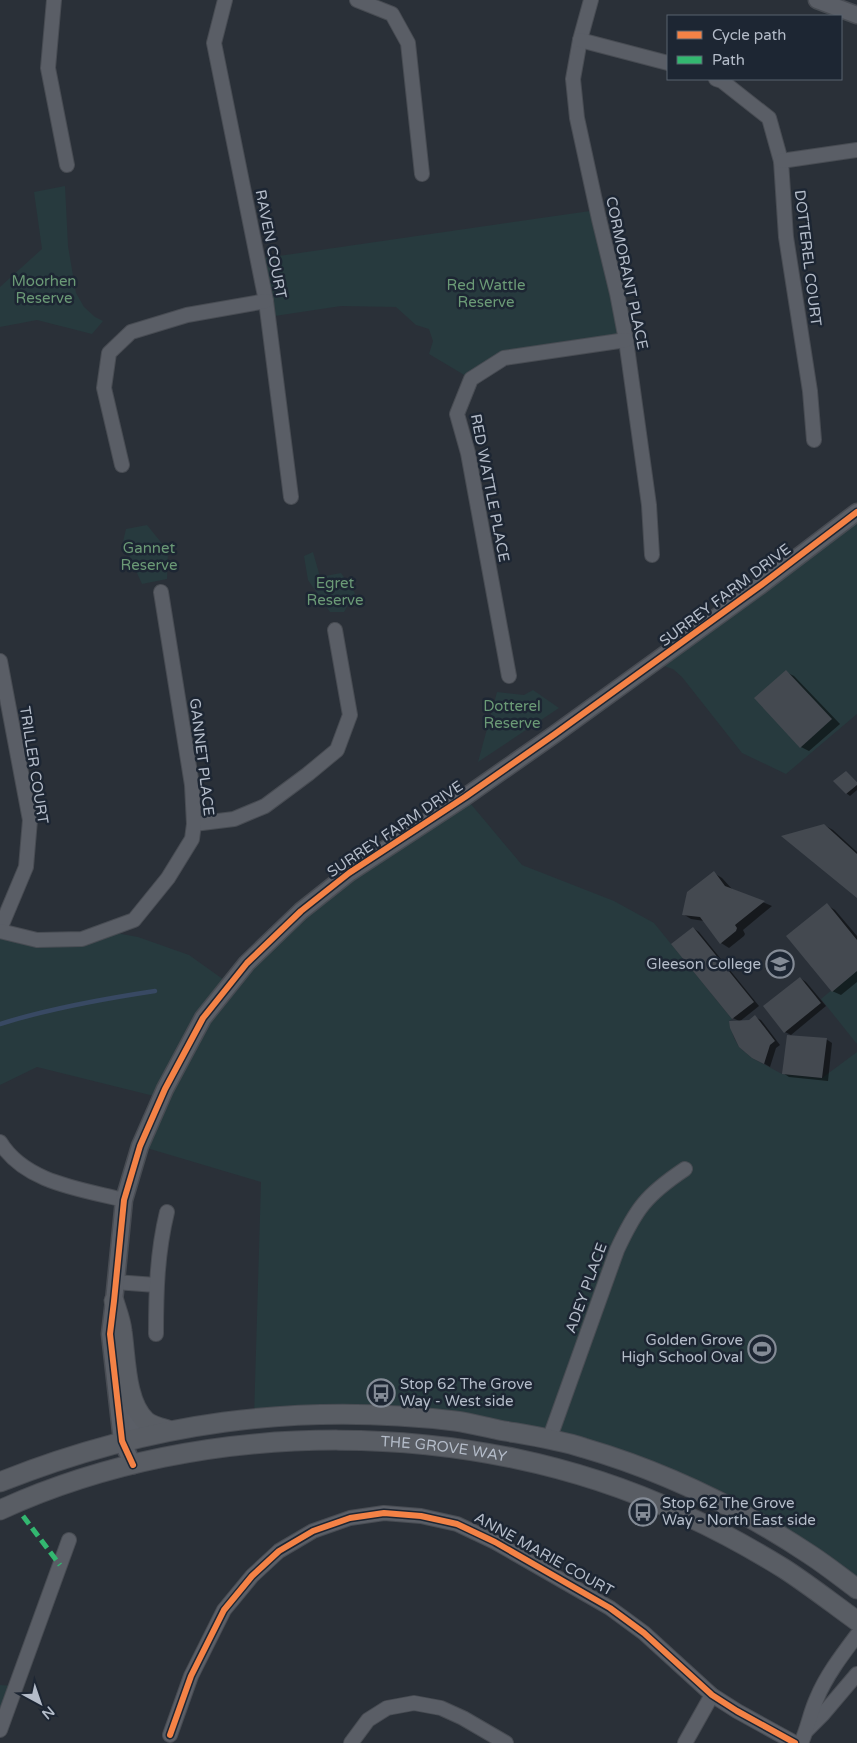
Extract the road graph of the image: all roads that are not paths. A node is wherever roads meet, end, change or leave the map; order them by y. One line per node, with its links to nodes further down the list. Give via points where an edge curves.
1 (54, 0): 12 (street, via 48,68)
2 (225, 0): 14 (street, RAVEN COURT, via 214,43)
3 (358, 0): 13 (street, via 392,14 408,43)
4 (591, 0): 7 (street, CORMORANT PLACE)
5 (817, 0): 6 (street)
6 (857, 15)
7 (580, 40): 8 (street); 15 (street, CORMORANT PLACE, via 574,79 577,118)
8 (667, 63)
9 (719, 80): 11 (street, DOTTEREL COURT, via 769,118)
10 (857, 150): 11 (street)
11 (781, 161): 16 (street, DOTTEREL COURT, via 786,238 810,391)
12 (67, 165)
13 (422, 174)
14 (266, 301): 17 (street, via 187,315 131,332 109,352 104,388); 18 (street, RAVEN COURT)
15 (626, 340): 20 (street, CORMORANT PLACE, via 649,505); 24 (street, RED WATTLE PLACE, via 504,358 471,379 457,414 468,453)
16 (814, 440)
17 (122, 465)
18 (291, 497)
19 (857, 512): 29 (street, SURREY FARM DRIVE, via 655,663 475,790 349,873 301,910 247,963 203,1018 140,1146)
20 (652, 555)
21 (161, 592): 25 (street, GANNET PLACE, via 192,785)
22 (335, 630): 25 (street, via 350,715 337,750 265,806 234,819)
23 (0, 661): 26 (street, TRILLER COURT, via 30,820 26,867)
24 (510, 676)
25 (194, 824): 26 (street, GANNET PLACE, via 192,839 168,878 134,920 82,940 37,940)
26 (0, 930)
27 (0, 1142): 29 (street, via 16,1161 36,1175)
28 (685, 1169): 37 (street, ADEY PLACE, via 657,1188 631,1220 617,1250)
29 (124, 1200): 32 (street, SURREY FARM DRIVE)
30 (167, 1212): 31 (street)
31 (156, 1284): 32 (street); 33 (street)
32 (115, 1291): 34 (main road); 36 (street, SURREY FARM DRIVE, via 110,1351)
33 (156, 1334)
34 (129, 1386): 35 (main road, via 144,1418); 36 (street)
35 (168, 1430): 36 (main road, THE GROVE WAY); 37 (main road, THE GROVE WAY, via 278,1416 359,1414 457,1421)
36 (129, 1439): 38 (main road); 40 (main road, THE GROVE WAY)
37 (549, 1440): 39 (main road); 43 (main road, THE GROVE WAY, via 584,1448 688,1487 767,1528 810,1554)
38 (133, 1465): 39 (main road, THE GROVE WAY, via 224,1447 339,1440 418,1444); 41 (main road, THE GROVE WAY, via 27,1498)
39 (542, 1465): 44 (main road, THE GROVE WAY, via 647,1498 724,1534 781,1567)
40 (0, 1482)
41 (0, 1510)
42 (69, 1540): 48 (street)
43 (857, 1589)
44 (857, 1621)
45 (857, 1635): 49 (street, via 817,1697)
46 (857, 1674): 49 (street)
47 (712, 1695): 50 (street, ANNE MARIE COURT, via 644,1633 610,1608 495,1542 457,1524 421,1516 384,1513 350,1518 313,1531 279,1551 252,1576 224,1610 192,1676); 53 (street); 54 (street, ANNE MARIE COURT)
48 (0, 1730)
49 (807, 1730): 55 (street)
50 (170, 1735)
51 (351, 1743): 52 (street, via 368,1720 387,1708 414,1703 441,1708)
52 (506, 1743)
53 (685, 1743)
54 (794, 1743)
55 (801, 1743)

